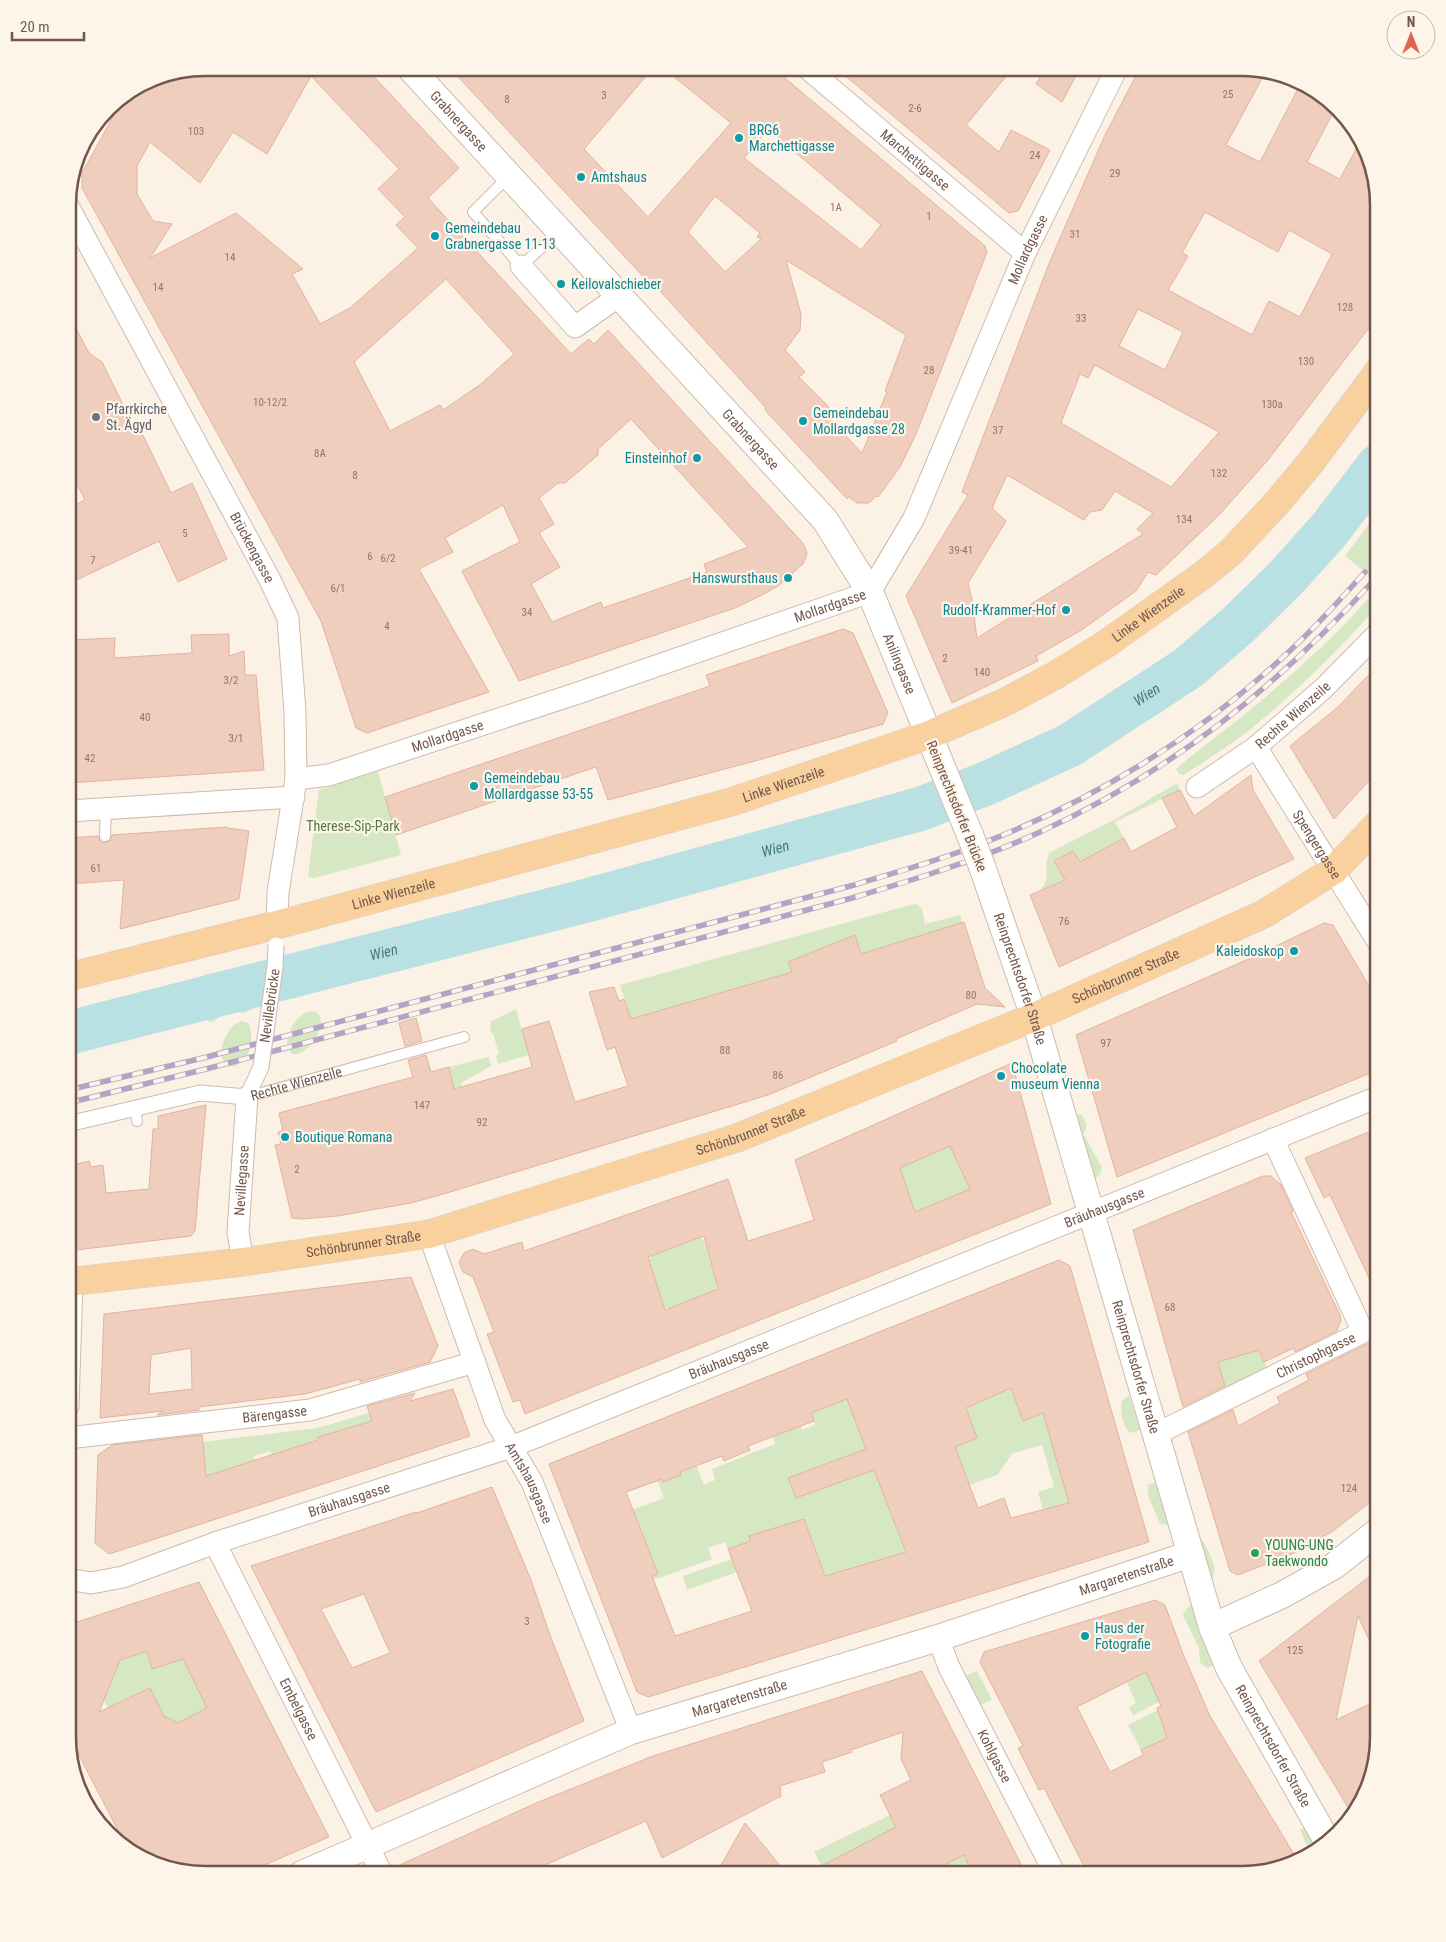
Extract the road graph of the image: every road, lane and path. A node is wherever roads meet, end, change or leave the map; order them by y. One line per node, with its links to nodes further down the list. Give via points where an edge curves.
1 (418, 77): 4 (street, Grabnergasse)
2 (818, 77): 7 (street, Marchettigasse)
3 (1112, 77): 7 (street, Mollardgasse)
4 (509, 176): 6 (street, Grabnergasse); 8 (lane, via 473,212)
5 (77, 223): 16 (street, Brückengasse, via 288,618 295,712)
6 (560, 231): 8 (lane); 9 (street, Grabnergasse)
7 (1025, 253): 11 (street, Mollardgasse, via 914,518)
8 (521, 266): 9 (street, via 575,327)
9 (619, 296): 11 (street, Grabnergasse, via 825,520)
10 (1370, 383): 13 (main road, Linke Wienzeile, via 1312,462 1230,553 1121,633 1054,676 1003,703)
11 (870, 592): 13 (street, Anilingasse); 16 (street, Mollardgasse)
12 (1370, 641): 14 (street, Rechte Wienzeile, via 1324,688)
13 (929, 735): 22 (street, Reinprechtsdorfer Brücke, bridge); 24 (main road, Linke Wienzeile, via 731,802)
14 (1256, 747): 15 (street, Rechte Wienzeile); 21 (street, Spengergasse)
15 (1197, 787)
16 (295, 788): 17 (street, Mollardgasse); 24 (street, Brückengasse, via 278,892)
17 (106, 808): 18 (street, Mollardgasse); 20 (lane)
18 (77, 810)
19 (1370, 832): 21 (main road, Schönbrunner Straße)
20 (105, 836)
21 (1334, 870): 23 (street, Spengergasse); 26 (main road, Schönbrunner Straße, via 1264,914)
22 (984, 874): 26 (street, Reinprechtsdorfer Straße)
23 (1370, 929)
24 (276, 935): 25 (main road, Linke Wienzeile); 28 (street, Nevillebrücke, bridge, via 275,967 261,1067)
25 (76, 975)
26 (1034, 1017): 32 (street, Reinprechtsdorfer Straße); 33 (main road, Schönbrunner Straße, via 737,1138)
27 (464, 1038): 28 (lane, Rechte Wienzeile)
28 (247, 1097): 30 (street, Rechte Wienzeile, via 200,1093 136,1115); 34 (street, Nevillegasse, via 238,1232)
29 (1369, 1100): 31 (street, Bräuhausgasse)
30 (76, 1123)
31 (1273, 1139): 32 (street, Bräuhausgasse); 37 (street, Christophgasse, via 1363,1332)
32 (1091, 1212): 37 (street, Reinprechtsdorfer Straße); 39 (street, Bräuhausgasse)
33 (429, 1234): 34 (main road, Schönbrunner Straße); 36 (street, Amtshausgasse)
34 (243, 1262): 35 (main road, Schönbrunner Straße)
35 (76, 1280)
36 (475, 1362): 38 (street, Bärengasse, via 310,1410); 39 (street, Amtshausgasse, via 495,1420)
37 (1156, 1434): 42 (street, Reinprechtsdorfer Straße)
38 (76, 1437)
39 (511, 1447): 41 (street, Bräuhausgasse); 46 (street, Amtshausgasse, via 532,1482)
40 (1370, 1537): 44 (street, via 1334,1566 1282,1595)
41 (215, 1543): 43 (street, Bräuhausgasse, via 123,1577 91,1583); 48 (street, Embelgasse)
42 (1191, 1554): 44 (street, Reinprechtsdorfer Straße); 45 (street, Margaretenstraße)
43 (76, 1580)
44 (1212, 1627): 47 (street, Reinprechtsdorfer Straße, via 1229,1668)
45 (938, 1638): 46 (street, Margaretenstraße); 51 (street, Kohlgasse, via 949,1667)
46 (631, 1731): 48 (street, Margaretenstraße)
47 (1324, 1835)
48 (367, 1845): 49 (street, Margaretenstraße); 50 (street, Embelgasse)
49 (320, 1866)
50 (378, 1866)
51 (1051, 1866)

